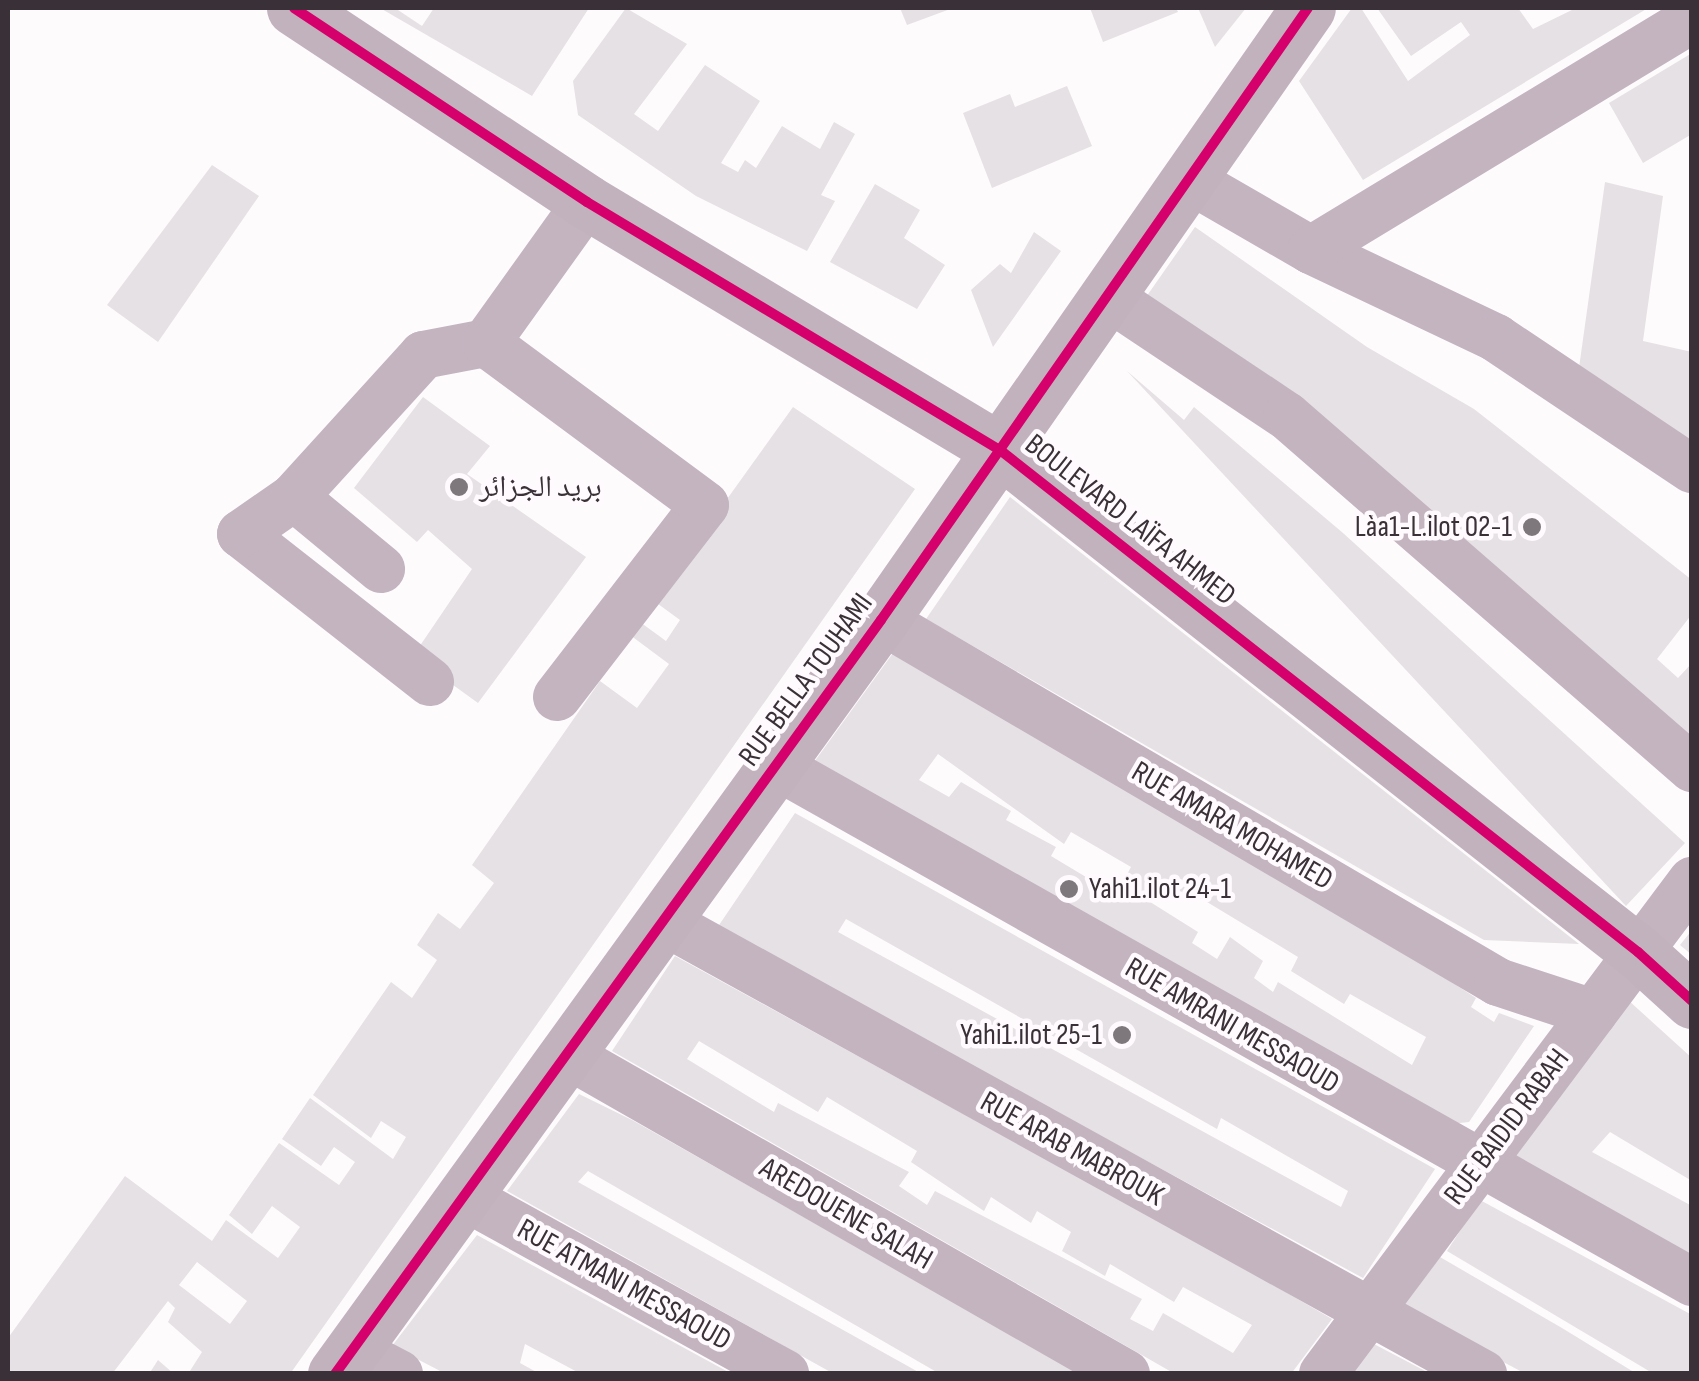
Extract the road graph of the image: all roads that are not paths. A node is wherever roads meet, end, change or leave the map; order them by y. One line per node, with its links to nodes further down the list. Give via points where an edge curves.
1 (294, 8): 5 (street, BOULEVARD LAÏFA AHMED)
2 (1308, 8): 4 (street, RUE BELLA TOUHAMI)
3 (1692, 19): 6 (street)
4 (1188, 179): 6 (street); 7 (street, RUE BELLA TOUHAMI)
5 (587, 202): 8 (street); 9 (street, BOULEVARD LAÏFA AHMED)
6 (1311, 250): 10 (street, via 1496,338)
7 (1107, 296): 9 (street, RUE BELLA TOUHAMI); 17 (street, via 1287,416)
8 (486, 344): 11 (street, via 422,355); 15 (street, via 705,505)
9 (1000, 450): 13 (street, RUE BELLA TOUHAMI); 20 (street, BOULEVARD LAÏFA AHMED)
10 (1692, 468)
11 (294, 498): 12 (street); 14 (street, via 241,534)
12 (381, 569)
13 (881, 620): 16 (street, RUE BELLA TOUHAMI); 22 (street, RUE AMARA MOHAMED, via 1498,982)
14 (430, 682)
15 (557, 697)
16 (775, 766): 19 (street, RUE BELLA TOUHAMI); 24 (street, RUE AMRANI MESSAOUD)
17 (1692, 768)
18 (1692, 881): 20 (street, RUE BAIDID RABAH)
19 (662, 921): 23 (street, RUE BELLA TOUHAMI); 27 (street, RUE ARAB MABROUK)
20 (1638, 952): 21 (street, BOULEVARD LAÏFA AHMED); 22 (street, RUE BAIDID RABAH)
21 (1692, 1001)
22 (1593, 1013): 24 (street, RUE BAIDID RABAH)
23 (566, 1054): 25 (street, RUE BELLA TOUHAMI); 30 (street, AREDOUENE SALAH)
24 (1478, 1166): 26 (street, RUE AMRANI MESSAOUD); 27 (street, RUE BAIDID RABAH)
25 (463, 1196): 28 (street, RUE BELLA TOUHAMI); 29 (street, RUE ATMANI MESSAOUD)
26 (1692, 1282)
27 (1367, 1314): 31 (street, RUE BAIDID RABAH); 32 (street, RUE ARAB MABROUK)
28 (362, 1365)
29 (785, 1374)
30 (1126, 1374)
31 (1323, 1374)
32 (1483, 1374)

